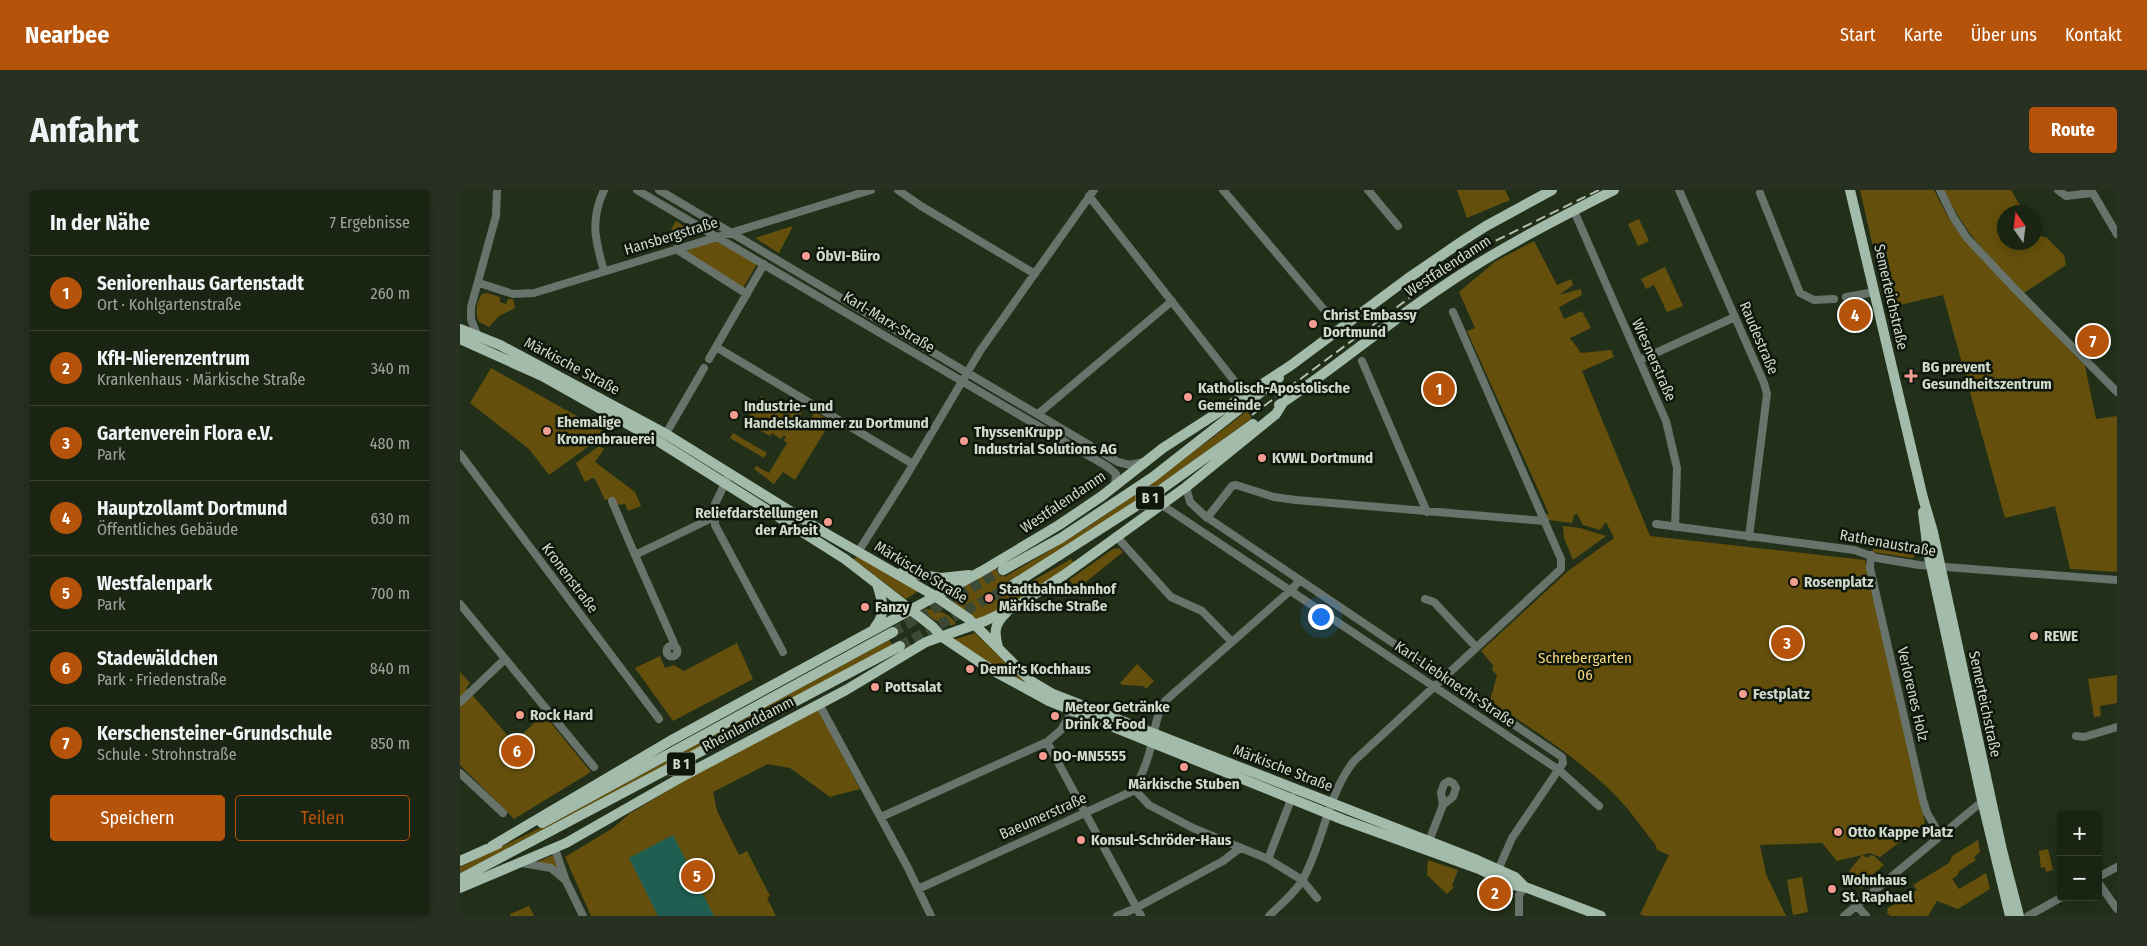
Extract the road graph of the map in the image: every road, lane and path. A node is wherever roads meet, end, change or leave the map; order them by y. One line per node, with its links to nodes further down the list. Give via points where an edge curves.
1 (497, 190): 27 (street, via 496,216)
2 (604, 190): 25 (street, via 597,207 594,232)
3 (637, 190): 22 (street, Karl-Marx-Straße)
4 (659, 190): 20 (street, Karl-Marx-Straße)
5 (871, 190): 20 (street, Hansbergstraße)
6 (898, 190): 26 (street)
7 (1222, 190): 33 (street)
8 (1368, 190): 19 (street)
9 (1552, 190): 43 (main road, Westfalendamm, via 1486,226 1407,279)
10 (1614, 190): 18 (main road, Westfalendamm / B 1)
11 (1679, 190): 35 (street, Raudestraße)
12 (1850, 190): 28 (main road, Semerteichstraße)
13 (1940, 190): 47 (street, via 1967,238)
14 (2058, 190): 15 (street, via 2066,196)
15 (2091, 191): 21 (street)
16 (1092, 193): 26 (street); 32 (street)
17 (1760, 193): 31 (street, via 1800,293 1814,300)
18 (1574, 211): 41 (street, Wiesnerstraße); 48 (main road, Westfalendamm / B 1, via 1494,253 1414,306)
19 (1398, 226)
20 (730, 233): 22 (street, Hansbergstraße); 45 (street, Karl-Marx-Straße)
21 (2117, 234)
22 (717, 236): 23 (street, Hansbergstraße); 24 (street, Karl-Marx-Straße)
23 (676, 249): 25 (street, Hansbergstraße); 29 (street)
24 (764, 264): 29 (street); 45 (street, Karl-Marx-Straße)
25 (604, 271): 27 (street, Hansbergstraße, via 523,294)
26 (1035, 274): 45 (street)
27 (479, 283): 37 (street, via 471,307)
28 (1875, 292): 30 (street); 72 (main road, Semerteichstraße)
29 (747, 294): 39 (street)
30 (1846, 297)
31 (1834, 299)
32 (1172, 301): 46 (street); 49 (street)
33 (1326, 312)
34 (1452, 312): 62 (street)
35 (1735, 317): 41 (street); 67 (street, Raudestraße, via 1766,394)
36 (460, 329): 37 (main road, Märkische Straße)
37 (477, 335): 50 (main road, Märkische Straße, via 567,380)
38 (460, 339): 50 (main road, Märkische Straße, via 542,376)
39 (716, 347): 40 (street); 53 (street)
40 (709, 359)
41 (1640, 360): 65 (street, Wiesnerstraße, via 1673,446 1678,488)
42 (1362, 361): 59 (street)
43 (1290, 366): 52 (main road, Westfalendamm); 74 (main road, Westfalendamm, via 1267,388 1153,477 1061,538)
44 (704, 368): 50 (street)
45 (964, 376): 49 (street, Karl-Marx-Straße); 53 (street); 55 (street, Karl-Marx-Straße, via 1112,470 1117,478)
46 (1239, 387)
47 (2117, 392)
48 (1284, 401): 56 (main road, Westfalendamm, via 1276,414); 79 (main road, Westfalendamm / B 1, via 1144,502)
49 (1038, 414): 52 (street, Karl-Marx-Straße, via 1118,462 1130,465)
50 (664, 438): 54 (main road, Märkische Straße)
51 (460, 454): 103 (street, Kronenstraße)
52 (1143, 462): 55 (main road, Westfalendamm)
53 (913, 464): 68 (street)
54 (728, 478): 60 (street, via 715,504); 68 (main road, Märkische Straße); 71 (main road, Märkische Straße)
55 (1115, 485): 75 (main road, Westfalendamm, via 1071,518)
56 (1186, 487): 58 (main road, Westfalendamm); 61 (street, Karl-Liebknecht-Straße, via 1190,502)
57 (612, 501): 69 (street)
58 (1162, 505): 64 (street, Karl-Liebknecht-Straße); 66 (main road, Westfalendamm)
59 (1427, 512): 61 (street, via 1274,497 1236,485); 62 (street)
60 (714, 517): 69 (street); 96 (street, via 715,525)
61 (1206, 517): 64 (street); 76 (street, Karl-Liebknecht-Straße)
62 (1545, 521): 94 (street, via 1561,559 1561,569)
63 (1656, 524): 65 (street, Rathenaustraße)
64 (1197, 528): 80 (street, Karl-Liebknecht-Straße)
65 (1675, 528): 67 (street, Rathenaustraße)
66 (1116, 536): 86 (main road, Westfalendamm, via 1051,584); 91 (street, via 1171,597 1202,611)
67 (1750, 537): 70 (street, Rathenaustraße)
68 (858, 552): 71 (main road); 73 (main road, Märkische Straße)
69 (635, 555): 92 (street)
70 (1871, 555): 72 (street, Rathenaustraße); 121 (street, Verlorenes Holz, via 1870,568 1923,800)
71 (845, 559): 78 (main road, Märkische Straße)
72 (1936, 565): 77 (street, Rathenaustraße); 113 (main road, Semerteichstraße)
73 (886, 567): 75 (main road, via 941,578); 81 (main road, Märkische Straße)
74 (1003, 570)
75 (982, 571): 81 (main road, Westfalendamm)
76 (1300, 580): 80 (street); 98 (street, Karl-Liebknecht-Straße)
77 (2117, 580)
78 (877, 584): 85 (main road, Märkische Straße); 89 (main road, via 883,615 875,627)
79 (1011, 586)
80 (1292, 590): 91 (street); 99 (street, Karl-Liebknecht-Straße)
81 (935, 596): 83 (main road, Westfalendamm); 87 (main road, Märkische Straße)
82 (1425, 599): 94 (street, via 1434,602)
83 (923, 603): 85 (main road, Rheinlanddamm)
84 (460, 604): 97 (street)
85 (910, 610): 89 (main road, Rheinlanddamm); 90 (main road, Märkische Straße)
86 (1009, 610): 87 (main road, Westfalendamm); 95 (main road, via 997,624)
87 (974, 625): 90 (main road, Westfalendamm); 95 (main road, Märkische Straße)
88 (893, 632): 123 (main road, Rheinlanddamm / B 1, via 581,802)
89 (862, 636): 123 (main road, Rheinlanddamm, via 670,741)
90 (940, 636): 101 (main road, Rheinlanddamm); 102 (main road, Märkische Straße, via 990,669)
91 (1232, 642): 106 (street, via 1165,701)
92 (673, 646)
93 (900, 646): 132 (main road, Rheinlanddamm / B 1)
94 (1476, 647): 98 (street)
95 (998, 648): 106 (main road, Märkische Straße, via 1031,681 1052,694)
96 (783, 652)
97 (505, 659): 100 (street); 108 (street)
98 (1444, 676): 99 (street); 109 (street, Karl-Liebknecht-Straße, via 1563,759)
99 (1434, 686): 109 (street, Karl-Liebknecht-Straße); 114 (street, via 1354,761 1339,783)
100 (460, 702)
101 (820, 704): 120 (street); 125 (main road, Rheinlanddamm)
102 (1072, 711): 106 (main road, Märkische Straße); 107 (street, via 1061,730)
103 (659, 719)
104 (2117, 727): 105 (street)
105 (2076, 736)
106 (1152, 738): 111 (street); 112 (main road, Märkische Straße); 114 (main road, Märkische Straße)
107 (1047, 742): 118 (street); 120 (street)
108 (594, 767)
109 (1559, 770): 116 (street, Karl-Liebknecht-Straße); 130 (street, via 1512,838)
110 (460, 773): 117 (street)
111 (1135, 790): 118 (street, Baeumerstraße); 124 (street, via 1149,805)
112 (1292, 797): 119 (main road, Märkische Straße); 126 (street, Märkische Straße)
113 (1986, 798): 121 (street); 153 (main road, Semerteichstraße); 154 (main road, Semerteichstraße)
114 (1332, 802): 119 (street); 122 (main road, Märkische Straße)
115 (1443, 805): 122 (street)
116 (1599, 806)
117 (503, 813)
118 (1084, 813): 137 (street, Baeumerstraße); 142 (street)
119 (1329, 813): 133 (street); 135 (main road, Märkische Straße, via 1472,866 1512,885)
120 (880, 817): 137 (street)
121 (1940, 835): 141 (street)
122 (1429, 841): 130 (main road, Märkische Straße)
123 (492, 846): 127 (main road, Rheinlanddamm / B 1)
124 (1240, 848): 126 (street); 142 (street, via 1223,861)
125 (555, 849): 128 (main road, Rheinlanddamm); 134 (street)
126 (1268, 859): 133 (street)
127 (460, 861)
128 (522, 863): 134 (street, via 550,868); 136 (main road, Rheinlanddamm)
129 (2117, 867): 131 (street)
130 (1498, 870): 135 (main road, Märkische Straße, via 1515,877)
131 (2102, 875)
132 (460, 879)
133 (1302, 880): 139 (street); 148 (street)
134 (566, 881): 144 (street)
135 (1525, 887): 149 (street, via 1519,895); 150 (main road, Märkische Straße)
136 (460, 888)
137 (918, 888): 145 (street)
138 (2102, 888): 143 (street)
139 (1317, 898)
140 (2057, 900): 155 (street)
141 (1857, 906): 151 (street); 152 (street)
142 (1136, 908): 146 (street); 147 (street)
143 (2117, 909)
144 (583, 916)
145 (931, 916)
146 (1117, 916)
147 (1141, 916)
148 (1269, 916)
149 (1518, 916)
150 (1601, 916)
151 (1844, 916)
152 (1866, 916)
153 (2010, 916)
154 (2020, 916)
155 (2028, 916)

